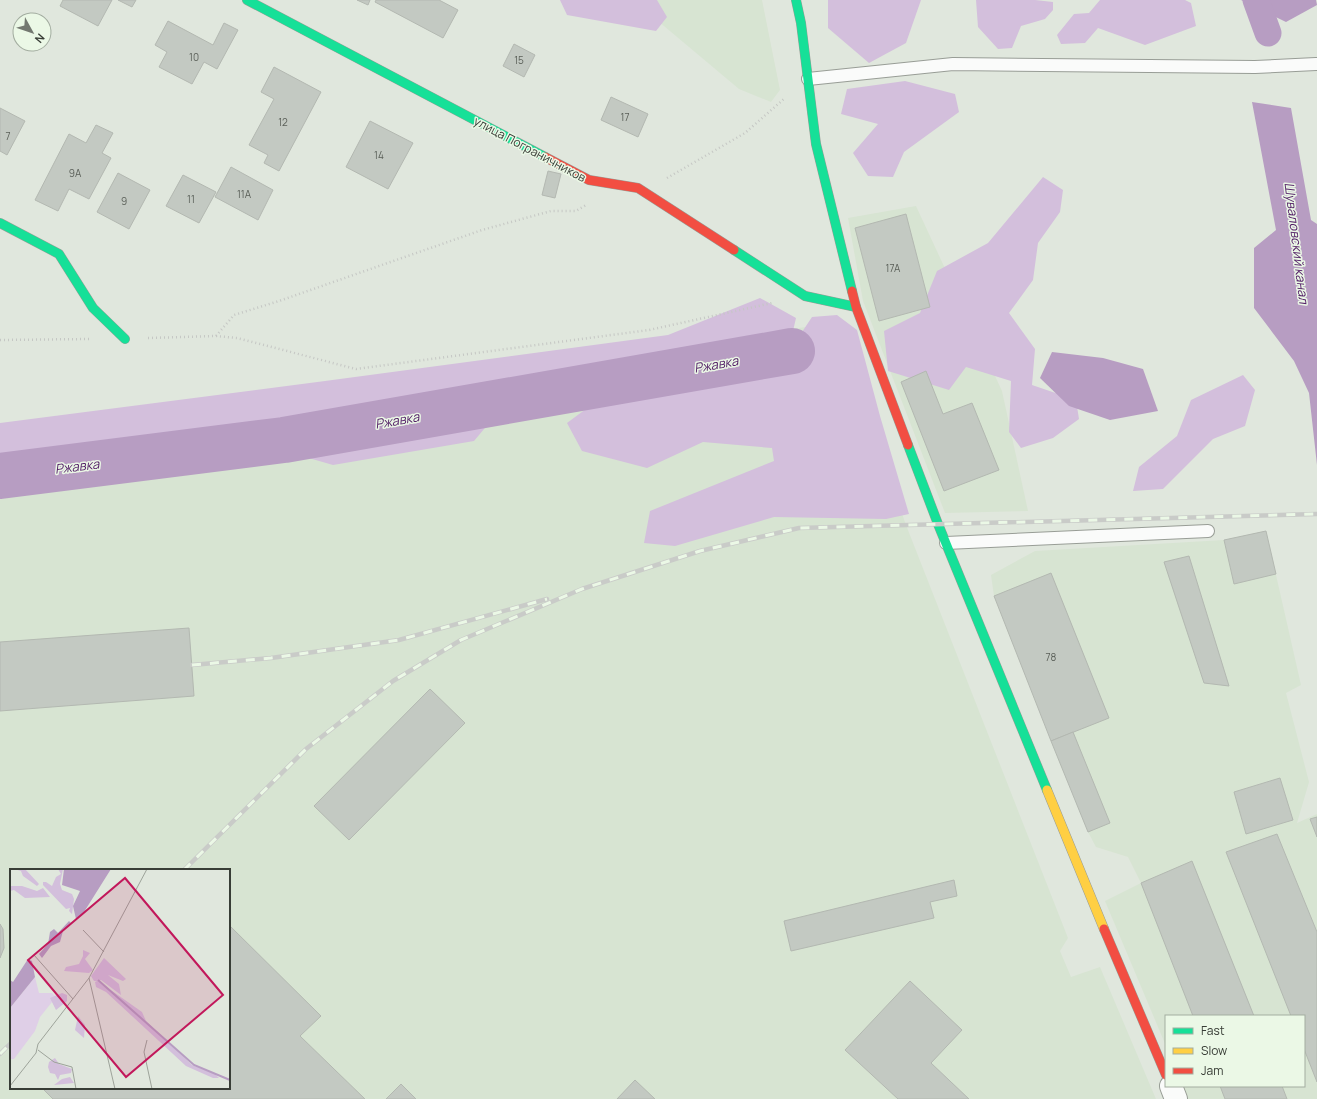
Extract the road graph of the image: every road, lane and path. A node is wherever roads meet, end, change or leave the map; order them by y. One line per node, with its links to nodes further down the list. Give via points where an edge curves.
1 (247, 0): 5 (street, улица Пограничников, via 589,180)
2 (796, 0): 4 (street)
3 (1316, 64): 4 (lane, via 1256,67 953,64)
4 (808, 79): 5 (path, via 745,133 663,180); 9 (street, via 816,144)
5 (638, 188): 8 (street, улица Пограничников)
6 (589, 203): 10 (path, via 576,211 551,211 482,230 234,315)
7 (0, 223): 11 (street, via 59,254 93,308)
8 (805, 296): 9 (street, улица Пограничников); 10 (path, via 649,330 356,369 237,338)
9 (856, 307): 14 (street)
10 (216, 336): 11 (path)
11 (125, 339): 12 (path)
12 (0, 340)
13 (1208, 531): 14 (lane)
14 (946, 543): 15 (street)
15 (1165, 1073)
16 (1171, 1087): 17 (street)
17 (1176, 1099)

